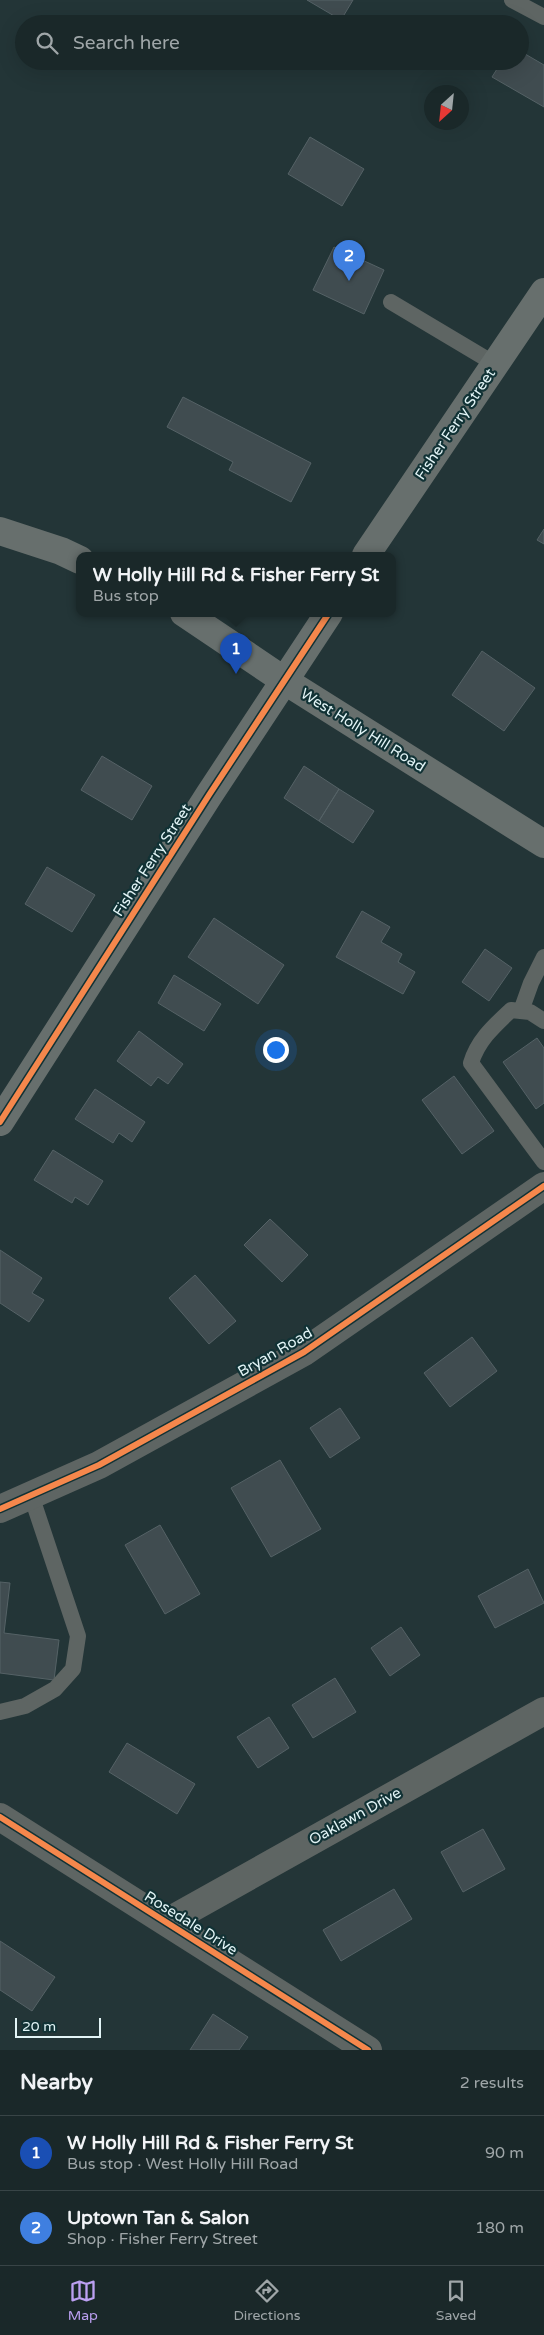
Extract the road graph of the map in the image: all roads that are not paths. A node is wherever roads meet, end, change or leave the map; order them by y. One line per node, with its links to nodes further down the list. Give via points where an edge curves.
1 (512, 0): 2 (lane)
2 (544, 17)
3 (544, 292): 5 (street, Fisher Ferry Street)
4 (392, 302): 5 (lane)
5 (495, 364): 7 (street, Fisher Ferry Street)
6 (0, 532): 8 (street)
7 (368, 552)
8 (76, 558)
9 (190, 617): 11 (street, West Holly Hill Road)
10 (326, 617): 11 (street, Fisher Ferry Street)
11 (285, 681): 12 (street, West Holly Hill Road); 16 (street, Fisher Ferry Street, via 208,795)
12 (544, 844)
13 (544, 957): 14 (lane)
14 (521, 1011): 15 (lane, via 530,1012); 17 (lane, via 511,1010 488,1031 470,1063)
15 (544, 1021)
16 (0, 1122)
17 (544, 1162)
18 (544, 1186): 19 (street, Bryan Road, via 304,1352 99,1465)
19 (31, 1495): 20 (street, Bryan Road); 22 (lane, via 78,1636 73,1669 55,1689 25,1706)
20 (0, 1508)
21 (544, 1711): 24 (street, Oaklawn Drive)
22 (0, 1712)
23 (0, 1817): 24 (street, Rosedale Drive)
24 (167, 1922): 25 (street, Rosedale Drive)
25 (327, 2037): 26 (street, Rosedale Drive)
26 (368, 2050)

